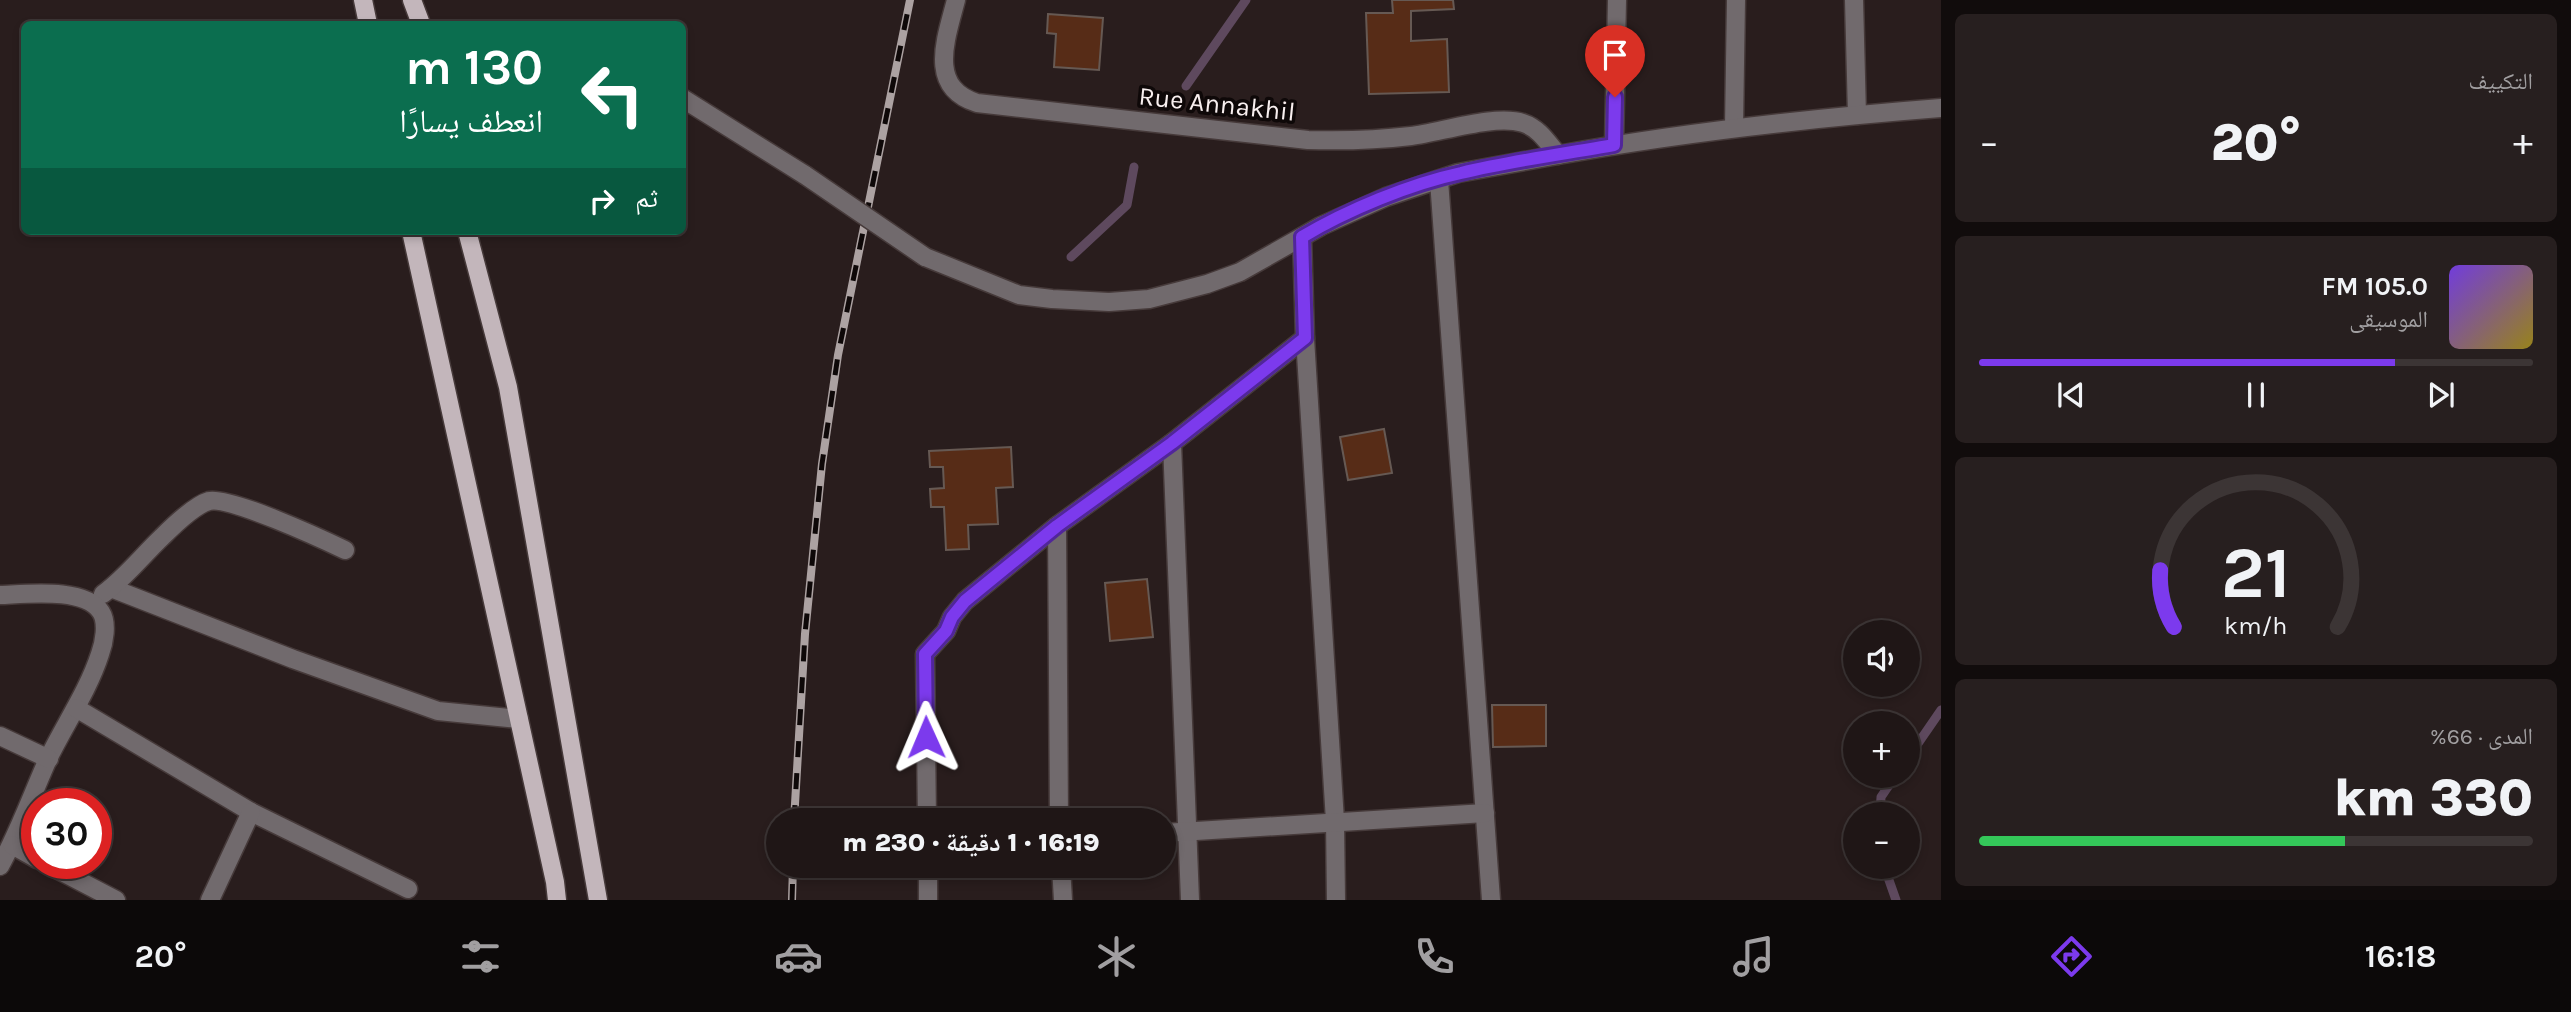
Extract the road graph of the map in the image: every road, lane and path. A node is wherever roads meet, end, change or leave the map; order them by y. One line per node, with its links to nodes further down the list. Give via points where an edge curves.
1 (363, 0): 7 (main road)
2 (412, 0): 8 (main road)
3 (956, 0): 14 (street, Rue Annakhil, via 946,38 947,83 964,99 977,103 1308,140 1362,141 1514,120 1541,134)
4 (1617, 0): 13 (street)
5 (1736, 0): 12 (street)
6 (1854, 0): 11 (street)
7 (367, 21)
8 (420, 21)
9 (686, 101): 18 (street, bridge, via 925,257 1019,295 1109,302 1170,295 1223,279)
10 (1941, 108): 11 (street)
11 (1857, 115): 12 (street)
12 (1734, 127): 13 (street)
13 (1614, 145): 14 (street)
14 (1558, 155): 15 (street)
15 (1439, 180): 18 (street, via 1386,197); 33 (street)
16 (412, 235): 27 (main road)
17 (468, 235): 47 (main road, via 508,387)
18 (1302, 237): 19 (street)
19 (1305, 338): 20 (street); 34 (street)
20 (1172, 443): 21 (street); 35 (street)
21 (1057, 526): 30 (street, via 965,601 925,654); 31 (street)
22 (345, 550): 23 (street, via 247,509 211,500 163,536)
23 (111, 588): 25 (street); 27 (street, via 438,711)
24 (0, 595): 25 (street, via 40,594)
25 (92, 602): 26 (street, via 103,614 104,634)
26 (76, 708): 29 (street); 32 (street)
27 (519, 719): 46 (main road)
28 (0, 736): 29 (street)
29 (49, 759): 37 (street)
30 (927, 808)
31 (1059, 808)
32 (251, 812): 43 (street); 45 (street)
33 (1485, 813): 34 (street); 52 (street)
34 (1335, 821): 35 (street); 51 (street)
35 (1189, 832): 36 (street); 50 (street)
36 (1176, 833)
37 (12, 845): 38 (street); 39 (street)
38 (21, 850)
39 (0, 866)
40 (928, 878): 48 (street)
41 (1062, 878): 49 (street)
42 (76, 879): 44 (street)
43 (408, 889)
44 (116, 900)
45 (210, 900)
46 (557, 900)
47 (598, 900)
48 (928, 900)
49 (1063, 900)
50 (1190, 900)
51 (1336, 900)
52 (1491, 900)

